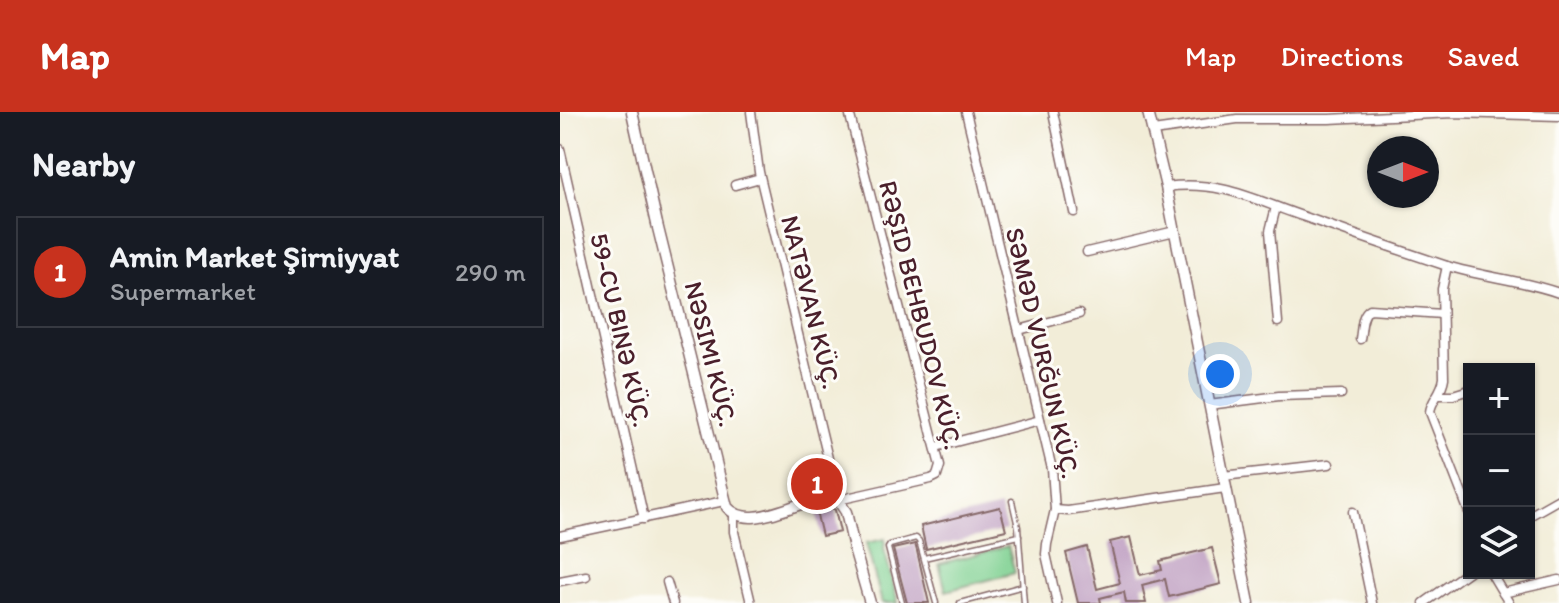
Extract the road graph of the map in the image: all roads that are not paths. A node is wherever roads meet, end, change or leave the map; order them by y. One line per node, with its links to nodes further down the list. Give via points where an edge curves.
1 (632, 112): 37 (street, NƏSIMI KÜÇ.)
2 (751, 112): 12 (street, NATƏVAN KÜÇ.)
3 (849, 112): 31 (street, RƏŞID BEHBUDOV KÜÇ.)
4 (966, 112): 24 (street, SƏMƏD VURĞUN KÜÇ.)
5 (1053, 112): 16 (street)
6 (1148, 112): 10 (street)
7 (1490, 113): 8 (street); 10 (street, via 1228,119)
8 (1548, 114): 9 (street)
9 (1559, 116)
10 (1153, 131): 14 (street)
11 (560, 149): 44 (street, 59-CU BINƏ KÜÇ.)
12 (760, 178): 13 (street); 36 (street, NATƏVAN KÜÇ.)
13 (735, 185)
14 (1166, 187): 15 (street, via 1220,188); 17 (street)
15 (1276, 207): 19 (street); 23 (street, via 1270,231)
16 (1074, 212)
17 (1175, 231): 18 (street); 29 (street)
18 (1087, 252)
19 (1447, 266): 20 (street); 22 (street)
20 (1559, 293)
21 (1079, 314): 24 (street)
22 (1442, 314): 25 (street, via 1370,309); 28 (street, via 1444,378)
23 (1278, 322)
24 (1019, 330): 30 (street, SƏMƏD VURĞUN KÜÇ.)
25 (1360, 339)
26 (1463, 392): 28 (street)
27 (1341, 394): 29 (street)
28 (1439, 395): 39 (street, via 1430,412)
29 (1209, 405): 33 (street)
30 (1040, 420): 31 (street); 40 (street, SƏMƏD VURĞUN KÜÇ.)
31 (936, 447): 36 (street, RƏŞID BEHBUDOV KÜÇ., via 937,476)
32 (1329, 464): 33 (street)
33 (1223, 476): 34 (street)
34 (1225, 488): 40 (street); 64 (street)
35 (1559, 499): 42 (street)
36 (838, 500): 43 (street, via 826,498 758,516); 58 (street, via 846,512)
37 (724, 501): 43 (street, NƏSIMI KÜÇ.); 44 (street)
38 (1012, 501): 46 (lane)
39 (1467, 507)
40 (1055, 510): 63 (street, SƏMƏD VURĞUN KÜÇ., via 1046,554)
41 (1353, 512): 65 (street)
42 (1535, 513)
43 (734, 514): 57 (street)
44 (644, 519): 45 (street)
45 (560, 536)
46 (1019, 536): 47 (lane); 54 (lane)
47 (924, 558): 59 (lane, via 916,538 888,548); 60 (lane)
48 (1463, 575): 66 (street)
49 (586, 576): 52 (street)
50 (1495, 579): 55 (street)
51 (1559, 580): 55 (street)
52 (560, 581)
53 (667, 582): 56 (street)
54 (1023, 586): 61 (lane); 62 (lane)
55 (1503, 593): 67 (street)
56 (673, 603)
57 (751, 603)
58 (870, 603)
59 (902, 603)
60 (936, 603)
61 (960, 603)
62 (1024, 603)
63 (1057, 603)
64 (1249, 603)
65 (1372, 603)
66 (1424, 603)
67 (1509, 603)

